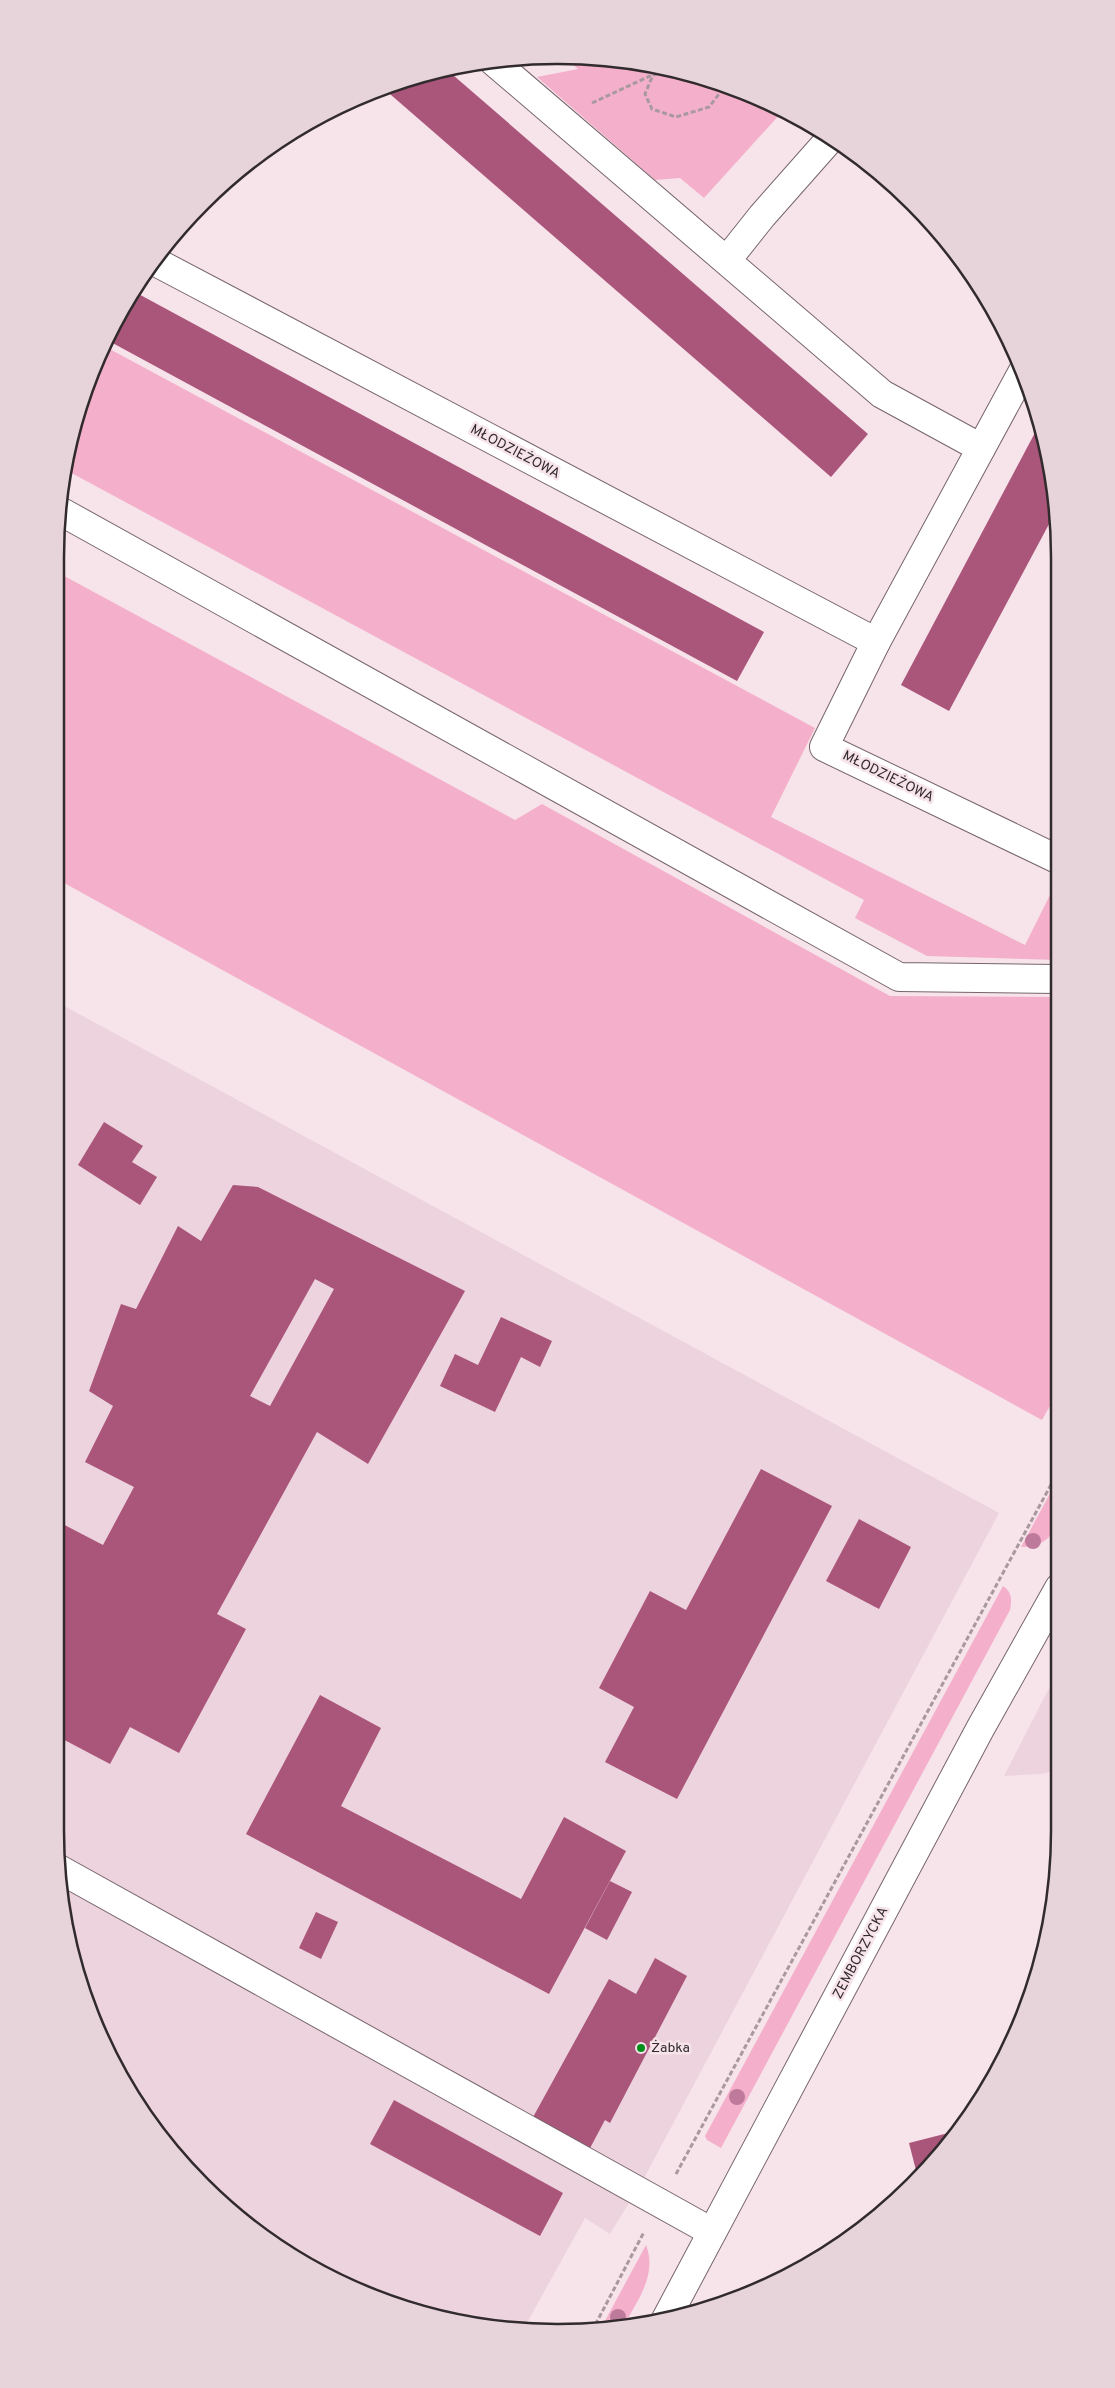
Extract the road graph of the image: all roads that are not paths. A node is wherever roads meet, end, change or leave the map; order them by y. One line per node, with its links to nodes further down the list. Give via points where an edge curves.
1 (500, 67): 3 (street)
2 (826, 143): 3 (street)
3 (727, 260): 6 (street, via 882,394)
4 (161, 264): 8 (street, MŁODZIEŻOWA)
5 (1018, 380): 6 (street, MŁODZIEŻOWA)
6 (981, 448): 8 (street, MŁODZIEŻOWA)
7 (66, 515): 10 (street, via 899,977)
8 (876, 642): 9 (street, MŁODZIEŻOWA, via 824,747)
9 (1051, 856)
10 (1051, 979)
11 (1051, 1602): 13 (street, ZEMBORZYCKA)
12 (66, 1873): 13 (street)
13 (712, 2232): 14 (street, ZEMBORZYCKA)
14 (670, 2311)

